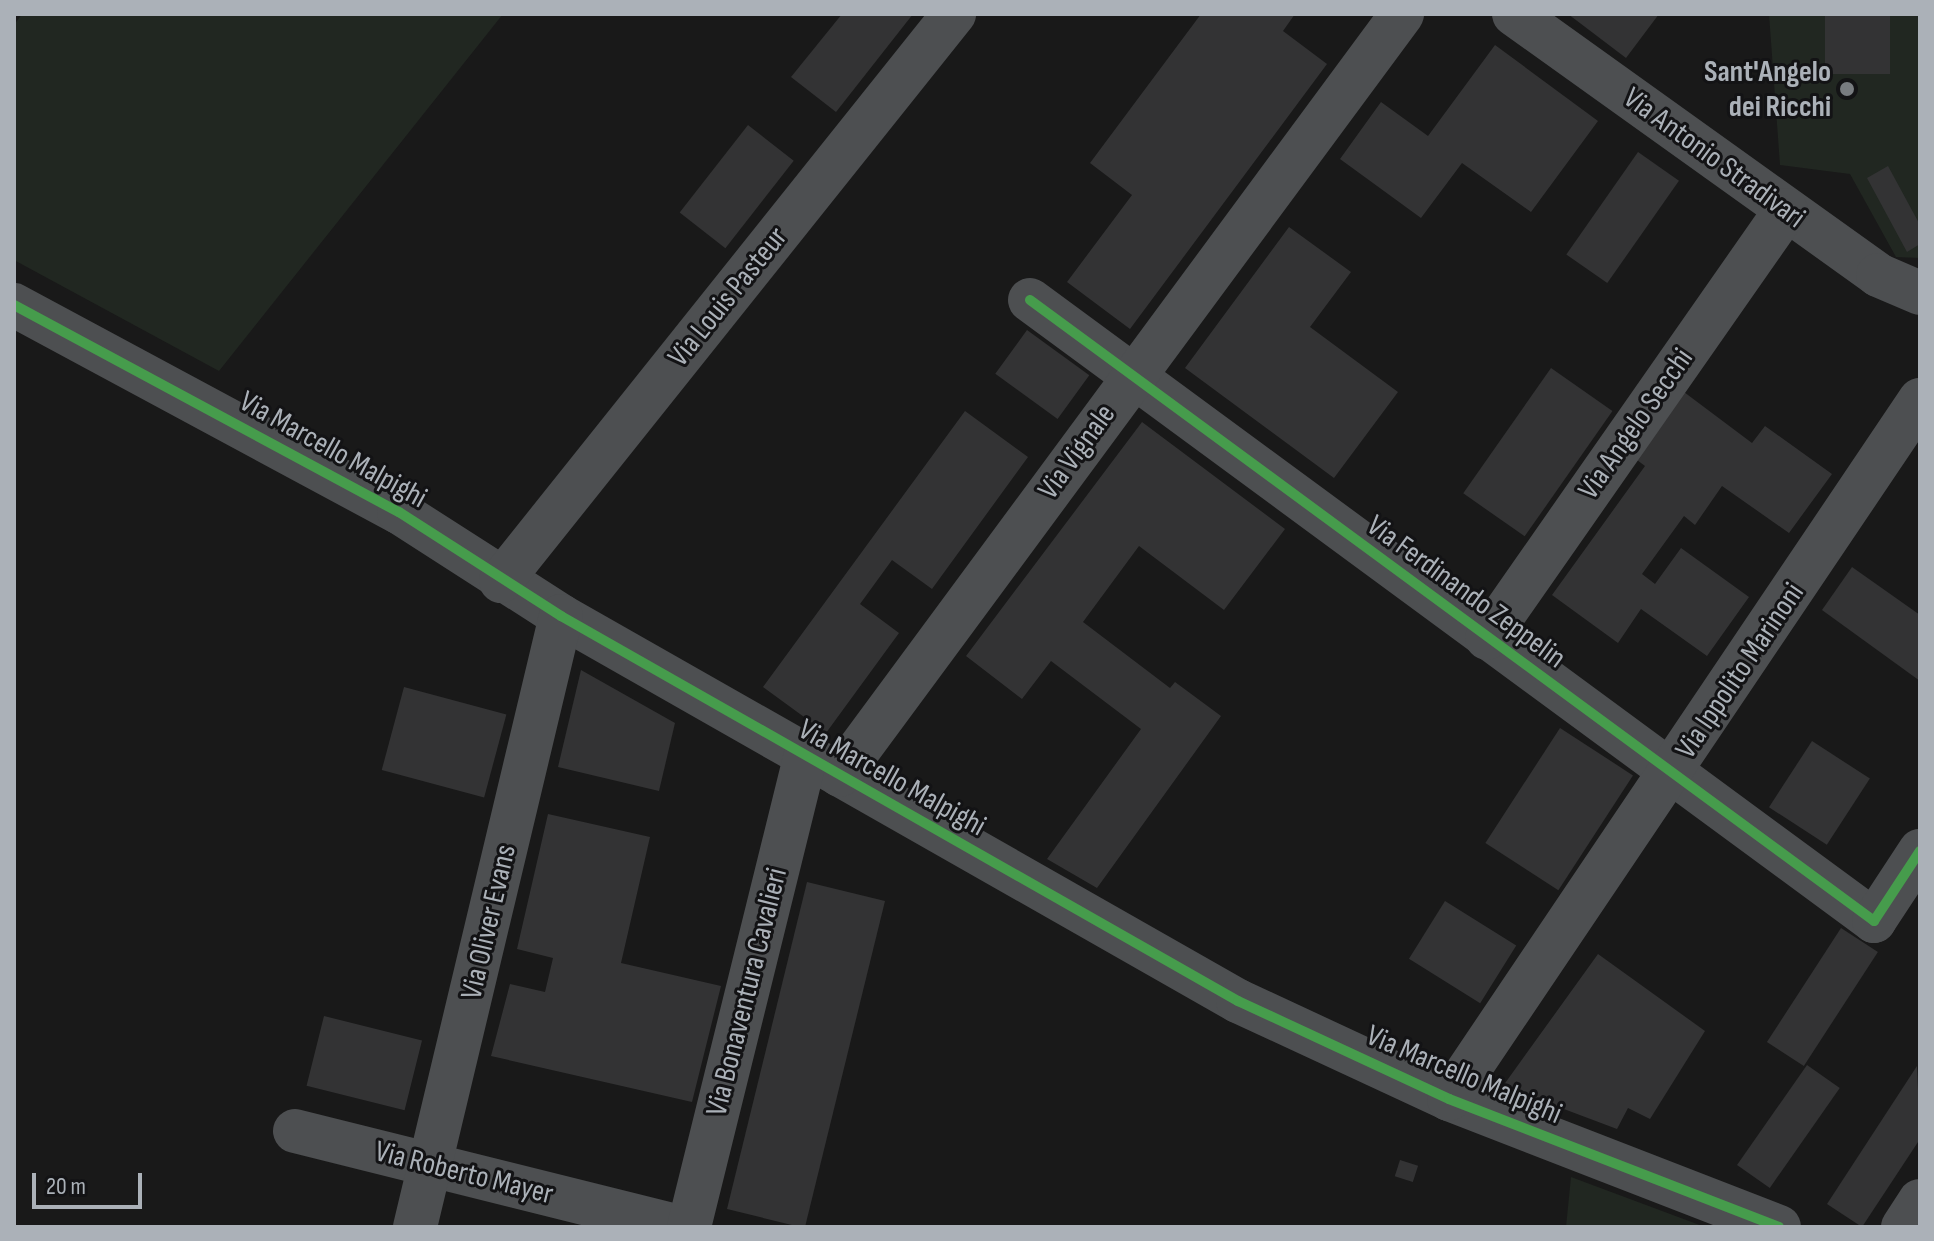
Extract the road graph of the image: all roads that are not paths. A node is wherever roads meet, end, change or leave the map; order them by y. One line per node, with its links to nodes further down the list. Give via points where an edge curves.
1 (954, 14): 10 (street, Via Louis Pasteur)
2 (1402, 14): 8 (street, Via Vignale)
3 (1514, 14): 4 (street, Via Antonio Stradivari)
4 (1786, 210): 5 (street, Via Antonio Stradivari, via 1878,275); 12 (street, Via Angelo Secchi)
5 (1920, 293)
6 (1030, 300): 8 (street, Via Ferdinando Zeppelin)
7 (14, 305): 10 (street, Via Marcello Malpighi, via 386,505)
8 (1132, 377): 12 (street, Via Ferdinando Zeppelin); 13 (street, Via Vignale)
9 (1920, 400): 14 (street, Via Ippolito Marinoni)
10 (501, 581): 11 (street, Via Marcello Malpighi)
11 (561, 616): 13 (street, Via Marcello Malpighi); 18 (street, Via Oliver Evans)
12 (1487, 638): 14 (street, Via Ferdinando Zeppelin)
13 (822, 766): 16 (street, Via Marcello Malpighi, via 1238,1001); 22 (street, Via Bonaventura Cavalieri)
14 (1672, 773): 15 (street, Via Ferdinando Zeppelin, via 1874,921); 16 (street, Via Ippolito Marinoni)
15 (1920, 851)
16 (1449, 1099): 23 (street, Via Marcello Malpighi)
17 (295, 1131): 18 (street, Via Roberto Mayer)
18 (432, 1165): 20 (street, Via Oliver Evans); 21 (street, Via Roberto Mayer)
19 (1920, 1201): 24 (street)
20 (415, 1227)
21 (680, 1227)
22 (689, 1227)
23 (1779, 1227)
24 (1903, 1227)

